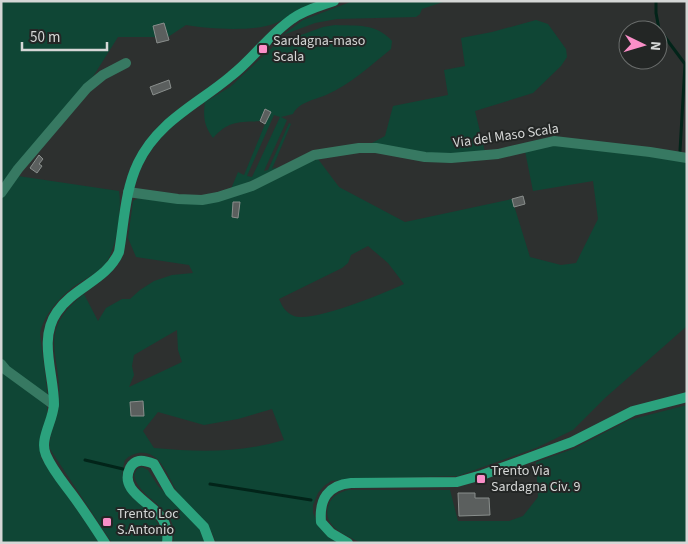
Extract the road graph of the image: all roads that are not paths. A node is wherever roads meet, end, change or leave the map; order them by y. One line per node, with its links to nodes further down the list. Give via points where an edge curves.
1 (334, 1): 4 (street, via 293,18 232,76 182,111 156,136 138,163)
2 (126, 63): 5 (street, via 103,74 87,88)
3 (687, 158): 4 (street, Via del Maso Scala, via 554,141 498,154 451,158 358,148 314,155 252,186 218,197 178,199)
4 (128, 192): 8 (street, via 115,260 100,276 71,296 50,324 47,338)
5 (1, 193)
6 (1, 364): 8 (street)
7 (687, 397): 12 (street, via 633,411 572,442 457,482 338,485 323,500 321,522)
8 (54, 405): 9 (street, via 43,444 45,453)
9 (106, 543)
10 (167, 543): 11 (street, via 163,519 128,481 129,470 141,460 154,464 170,492 204,528)
11 (210, 543)
12 (348, 543)

